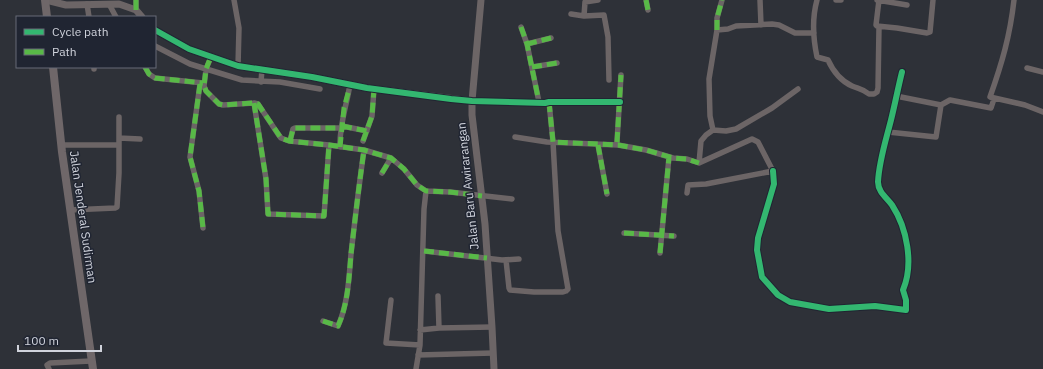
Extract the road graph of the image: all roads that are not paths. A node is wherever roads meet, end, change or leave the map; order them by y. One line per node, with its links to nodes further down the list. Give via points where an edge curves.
1 (46, 0): 15 (street, via 66,5); 21 (main road)
2 (136, 0): 18 (street)
3 (234, 0): 37 (street, via 239,28)
4 (481, 0): 57 (street, Jalan Baru Awirarangan)
5 (598, 0): 25 (street, via 585,2)
6 (646, 0): 19 (street)
7 (722, 0): 29 (street)
8 (760, 0): 26 (street)
9 (817, 0): 31 (street)
10 (836, 0): 11 (street)
11 (841, 0)
12 (878, 0): 17 (street); 27 (street)
13 (933, 0): 27 (street, via 928,33)
14 (1014, 0): 56 (street, via 1011,29 990,97)
15 (87, 4): 16 (street); 22 (street)
16 (110, 4): 18 (street); 23 (street)
17 (907, 5)
18 (136, 10): 24 (street)
19 (648, 10)
20 (571, 14): 25 (street)
21 (47, 16)
22 (88, 16)
23 (116, 16)
24 (141, 16)
25 (584, 16): 47 (street, via 604,15)
26 (761, 25): 29 (street); 31 (street, via 779,25 795,34)
27 (878, 26): 31 (street, via 878,88 874,94 845,82 831,68 828,60 817,57)
28 (521, 27): 33 (street)
29 (717, 30): 66 (street, via 709,79)
30 (156, 33): 35 (street)
31 (814, 33)
32 (551, 38): 33 (street)
33 (527, 44): 41 (street)
34 (156, 47): 40 (street, via 190,64)
35 (211, 58): 37 (street); 40 (street)
36 (557, 64): 41 (street)
37 (238, 66): 45 (street)
38 (53, 68): 76 (main road, Jalan Jenderal Sudirman)
39 (145, 68): 50 (street, via 155,78)
40 (207, 68): 45 (street, via 242,80); 50 (street)
41 (532, 68): 58 (street)
42 (1027, 68): 44 (street)
43 (902, 72): 55 (street)
44 (1043, 72)
45 (262, 75): 48 (street); 48 (street)
46 (621, 75): 60 (street)
47 (610, 80)
48 (298, 81): 49 (street)
49 (310, 82): 51 (street); 52 (street)
50 (202, 83): 61 (street, via 219,104); 93 (street, via 197,94 190,157 199,191)
51 (350, 87): 54 (street); 65 (street)
52 (320, 89)
53 (798, 89): 66 (street, via 736,129)
54 (374, 91): 57 (street); 67 (street, via 372,116)
55 (896, 96): 62 (street); 68 (street)
56 (994, 99): 62 (street, via 991,108 950,100); 63 (street, via 1025,105)
57 (472, 101): 58 (street); 90 (street, Jalan Baru Awirarangan)
58 (539, 102): 59 (street)
59 (549, 102): 60 (street); 74 (street)
60 (620, 102): 75 (street)
61 (254, 103): 72 (street, via 258,104 281,138); 78 (street, via 266,180 268,214 324,216)
62 (942, 105): 68 (street, via 936,137)
63 (1043, 112)
64 (120, 117): 70 (street)
65 (342, 127): 67 (street); 72 (street, via 295,128); 80 (street)
66 (713, 130): 84 (street, via 701,141)
67 (367, 131): 73 (street)
68 (888, 132): 85 (street, via 878,183 904,230 908,249 903,290 906,311 875,306 829,309 790,302 778,295 762,277 758,250 758,238 774,184)
69 (515, 137): 74 (street)
70 (119, 138): 71 (street); 77 (street)
71 (140, 139)
72 (290, 141): 78 (street)
73 (363, 141)
74 (553, 142): 79 (street); 101 (street, via 558,231 568,289 563,292 510,290)
75 (617, 142)
76 (61, 145): 77 (street); 92 (main road, Jalan Jenderal Sudirman)
77 (119, 145): 92 (street, via 117,207)
78 (329, 145): 80 (street)
79 (598, 145): 82 (street, via 618,145); 89 (street)
80 (340, 146): 81 (street)
81 (364, 150): 83 (street); 104 (street, via 345,305 338,326)
82 (669, 157): 84 (street); 95 (street)
83 (391, 158): 86 (street); 87 (street)
84 (700, 161): 85 (street, via 752,139 758,142)
85 (773, 171): 88 (street, via 706,184 690,184 687,186)
86 (382, 173)
87 (426, 191): 90 (street); 97 (street)
88 (687, 193)
89 (607, 194)
90 (482, 196): 91 (street); 99 (street, Jalan Baru Awirarangan)
91 (512, 199)
92 (70, 210): 111 (main road, Jalan Jenderal Sudirman)
93 (203, 228)
94 (624, 234): 95 (street)
95 (662, 235): 96 (street); 98 (street)
96 (674, 236)
97 (424, 251): 99 (street); 107 (street)
98 (660, 253)
99 (487, 258): 101 (street); 105 (street, Jalan Baru Awirarangan)
100 (519, 259): 101 (street)
101 (506, 260)
102 (438, 296): 106 (street)
103 (391, 300): 108 (street, via 386,343)
104 (323, 321)
105 (492, 327): 106 (street); 109 (street, Jalan Baru Awirarangan)
106 (439, 328): 107 (street)
107 (420, 330): 108 (street)
108 (420, 346): 110 (street)
109 (493, 353): 110 (street); 114 (street, Jalan Baru Awirarangan)
110 (418, 355): 113 (street)
111 (92, 365): 112 (street, via 50,363 47,365)
112 (49, 369)
113 (416, 369)
114 (494, 369)

